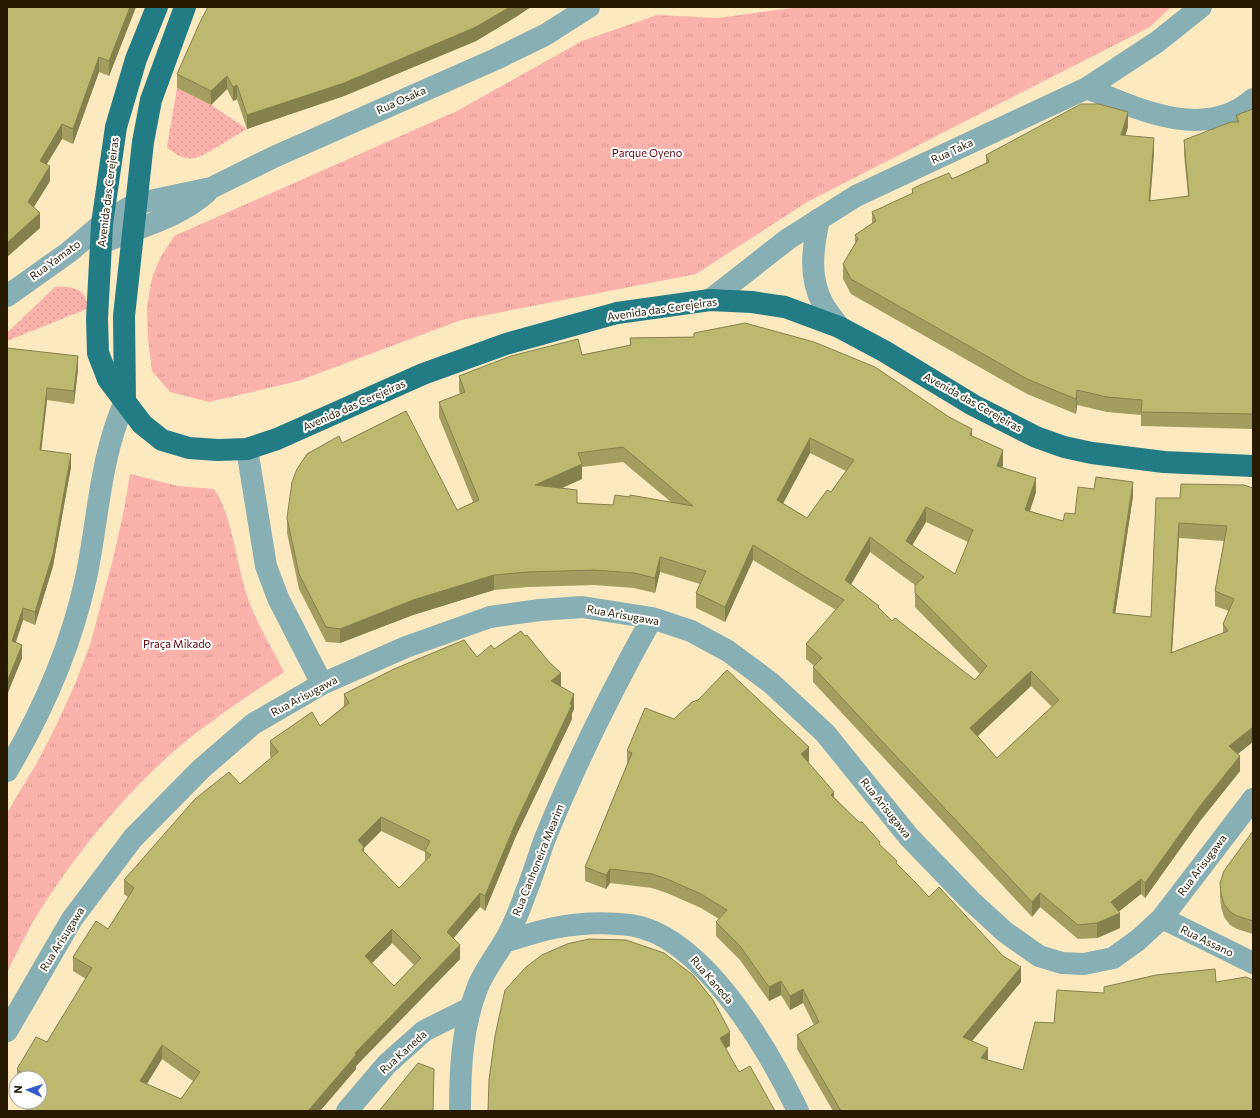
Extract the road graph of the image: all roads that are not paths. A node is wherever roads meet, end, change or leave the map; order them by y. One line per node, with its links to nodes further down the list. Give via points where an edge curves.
1 (158, 7): 11 (main road, Avenida das Cerejeiras, via 136,58 116,127)
2 (185, 7): 8 (main road, via 151,100)
3 (589, 7): 7 (street, Rua Osaka, via 544,35 496,59 276,156)
4 (1200, 7): 5 (street, Rua Taka, via 1157,42)
5 (1087, 88): 6 (street, via 1142,110 1183,120 1221,118 1242,109); 9 (street, Rua Taka, via 856,196)
6 (1253, 99)
7 (211, 188): 8 (street, Rua Osaka); 10 (street, Rua Osaka, via 196,202 177,214)
8 (135, 204): 10 (main road); 11 (street, Rua Osaka)
9 (819, 219): 13 (street, Rua Taka, via 788,238); 14 (street, via 813,248 814,279 822,303)
10 (132, 230): 11 (street, Rua Osaka); 15 (main road, via 124,316)
11 (102, 234): 12 (street, Rua Yamato, via 69,252); 15 (main road, Avenida das Cerejeiras, via 97,319 98,353 108,379)
12 (7, 296)
13 (710, 300): 14 (main road, Avenida das Cerejeiras, via 785,307); 16 (main road, Avenida das Cerejeiras, via 618,313 506,344 423,374 276,439)
14 (839, 327): 17 (main road, Avenida das Cerejeiras, via 973,405 1036,437 1064,447 1164,462)
15 (125, 401): 16 (main road, Avenida das Cerejeiras, via 142,424 162,440 189,448); 20 (street, via 107,451 86,578 67,647 41,707)
16 (247, 449): 19 (street, via 266,566 278,598)
17 (1253, 466)
18 (652, 618): 19 (street, Rua Arisugawa, via 582,607 490,617 406,647); 22 (street, Rua Arisugawa, via 691,631 728,651 772,684 825,733 909,837 970,900 1005,932 1039,956 1062,963 1084,964 1113,958); 23 (street, Rua Canhoneira Mearim, via 593,729 544,841 526,893)
19 (322, 684): 26 (street, Rua Arisugawa, via 253,724 201,769 133,838 72,919)
20 (7, 771)
21 (1253, 799): 22 (street, Rua Arisugawa)
22 (1162, 918): 24 (street, Rua Assano)
23 (504, 942): 25 (street, Rua Canhoneira Mearim, via 488,968); 29 (street, Rua Kaneda, via 554,928 593,925 631,925 659,934 690,955 715,980 749,1025 785,1084)
24 (1253, 963)
25 (470, 1008): 27 (street, Rua Kaneda, via 424,1031 387,1064); 28 (street, Rua Canhoneira Mearim, via 461,1056)
26 (7, 1031)
27 (347, 1111)
28 (460, 1111)
29 (798, 1111)

